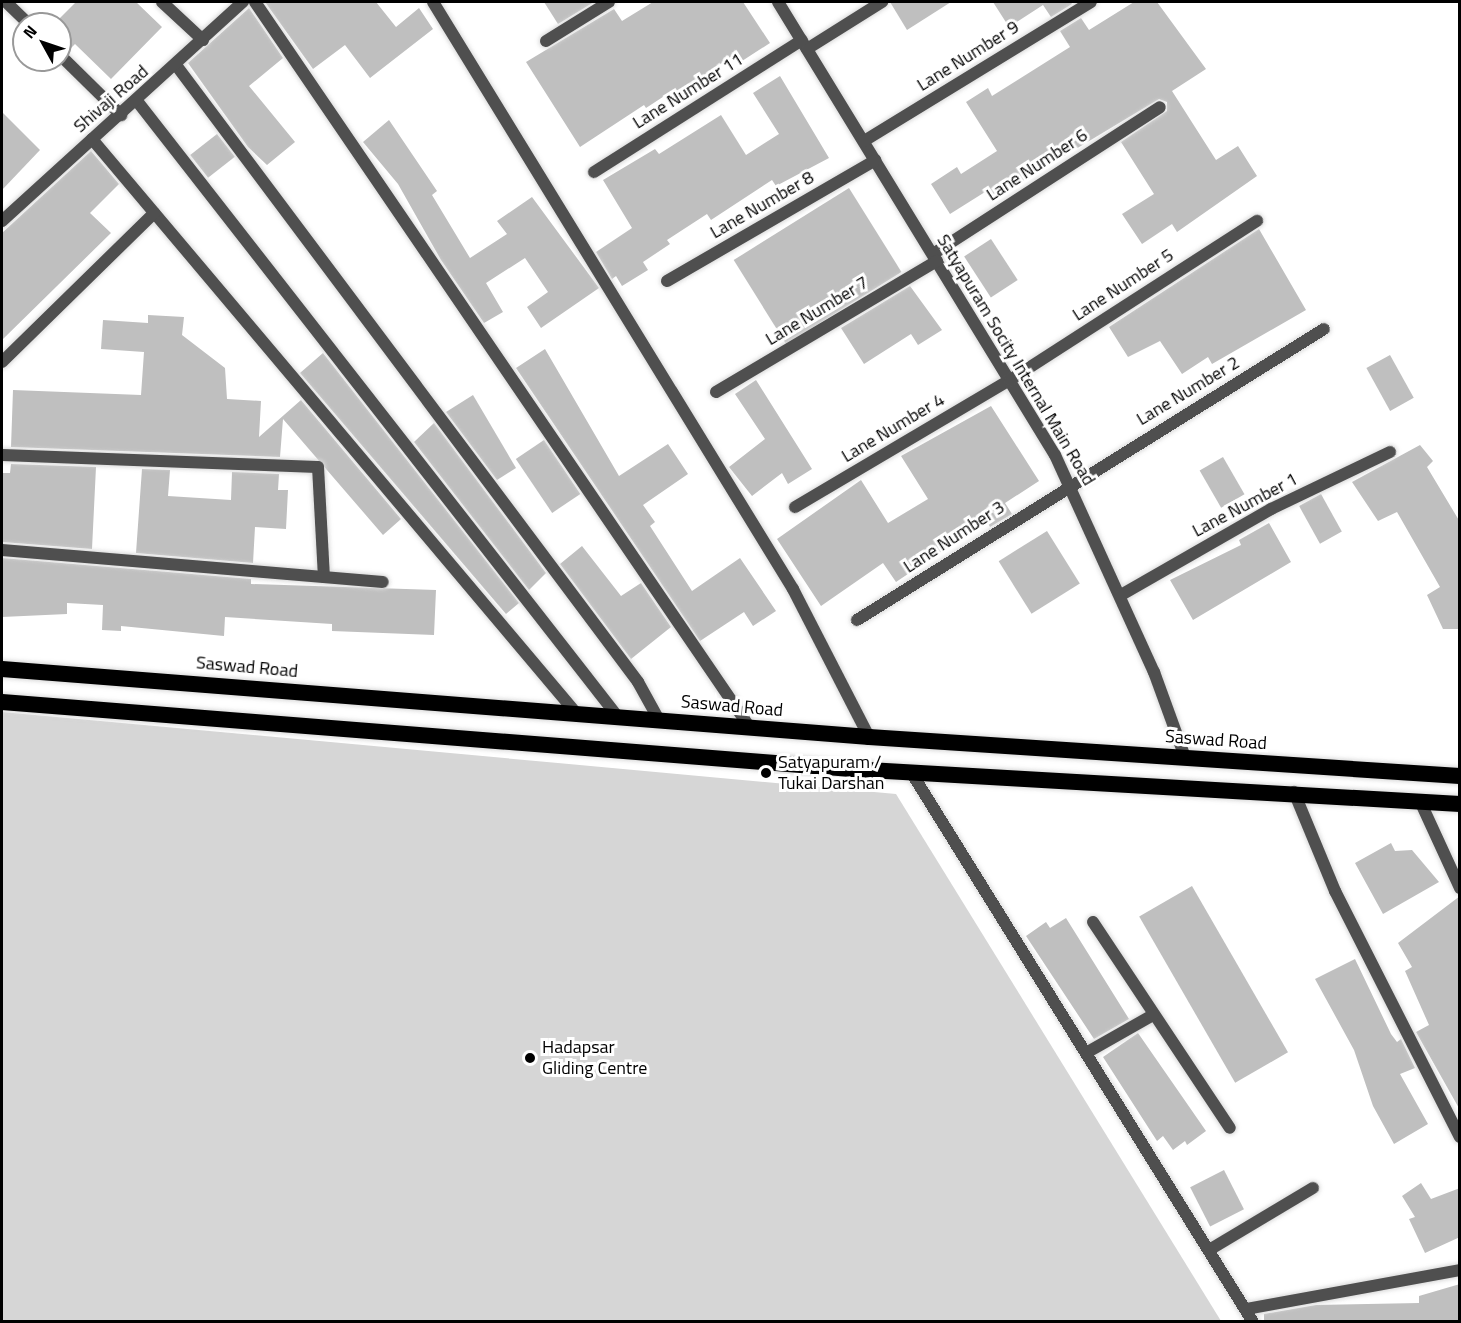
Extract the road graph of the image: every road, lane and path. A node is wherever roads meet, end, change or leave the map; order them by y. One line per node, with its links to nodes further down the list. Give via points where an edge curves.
1 (162, 2): 9 (street)
2 (243, 2): 9 (street, Shivaji Road)
3 (255, 2): 44 (street)
4 (433, 2): 45 (street, via 793,589)
5 (609, 2): 10 (street)
6 (778, 2): 11 (street, Satyapuram Socity Internal Main Road)
7 (882, 2): 11 (street, Lane Number 11)
8 (1091, 2): 18 (street, Lane Number 9)
9 (203, 40): 12 (street, Shivaji Road)
10 (546, 41)
11 (804, 44): 18 (street, Satyapuram Socity Internal Main Road); 20 (street, Lane Number 11)
12 (176, 65): 14 (street, Shivaji Road); 43 (street, via 638,682)
13 (72, 67): 16 (street)
14 (137, 101): 16 (street, Shivaji Road); 42 (street)
15 (1160, 107): 24 (street, Lane Number 6)
16 (121, 115): 17 (street, Shivaji Road)
17 (92, 139): 21 (street); 22 (street, Shivaji Road)
18 (864, 141): 19 (street, Satyapuram Socity Internal Main Road)
19 (876, 160): 24 (street, Satyapuram Socity Internal Main Road); 25 (street, Lane Number 8)
20 (594, 172)
21 (154, 213): 27 (street); 41 (street)
22 (2, 221)
23 (1257, 221): 28 (street, Lane Number 5)
24 (935, 257): 28 (street, Satyapuram Socity Internal Main Road); 29 (street, Lane Number 7)
25 (667, 281)
26 (1324, 329): 32 (street, Lane Number 2)
27 (2, 362)
28 (1010, 380): 32 (street, Satyapuram Socity Internal Main Road); 33 (street, Lane Number 4)
29 (716, 392)
30 (1390, 452): 37 (street, Lane Number 1, via 1271,509)
31 (2, 455): 35 (street, via 318,467)
32 (1071, 484): 37 (street, Satyapuram Socity Internal Main Road); 38 (street, Lane Number 3)
33 (795, 507)
34 (2, 550): 35 (street)
35 (324, 577): 36 (street)
36 (383, 582)
37 (1121, 596): 46 (street, Satyapuram Socity Internal Main Road)
38 (857, 620)
39 (2, 669): 41 (highway, Saswad Road)
40 (2, 702): 47 (highway)
41 (576, 713): 42 (highway, Saswad Road)
42 (618, 717): 43 (highway, Saswad Road)
43 (659, 720): 44 (highway, Saswad Road)
44 (750, 728): 45 (highway, Saswad Road)
45 (869, 736): 46 (highway, Saswad Road)
46 (1185, 757): 48 (highway, Saswad Road)
47 (911, 772): 49 (highway); 55 (street)
48 (1460, 776)
49 (1294, 792): 50 (highway); 57 (street, via 1335,891)
50 (1419, 801): 51 (highway); 52 (street)
51 (1460, 804)
52 (1460, 888)
53 (1093, 922): 54 (street)
54 (1153, 1016): 55 (street); 56 (street)
55 (1086, 1053): 59 (street)
56 (1230, 1128)
57 (1460, 1137)
58 (1313, 1188): 59 (street)
59 (1209, 1250): 61 (street)
60 (1460, 1270): 61 (street)
61 (1246, 1309): 62 (street)
62 (1253, 1322)

